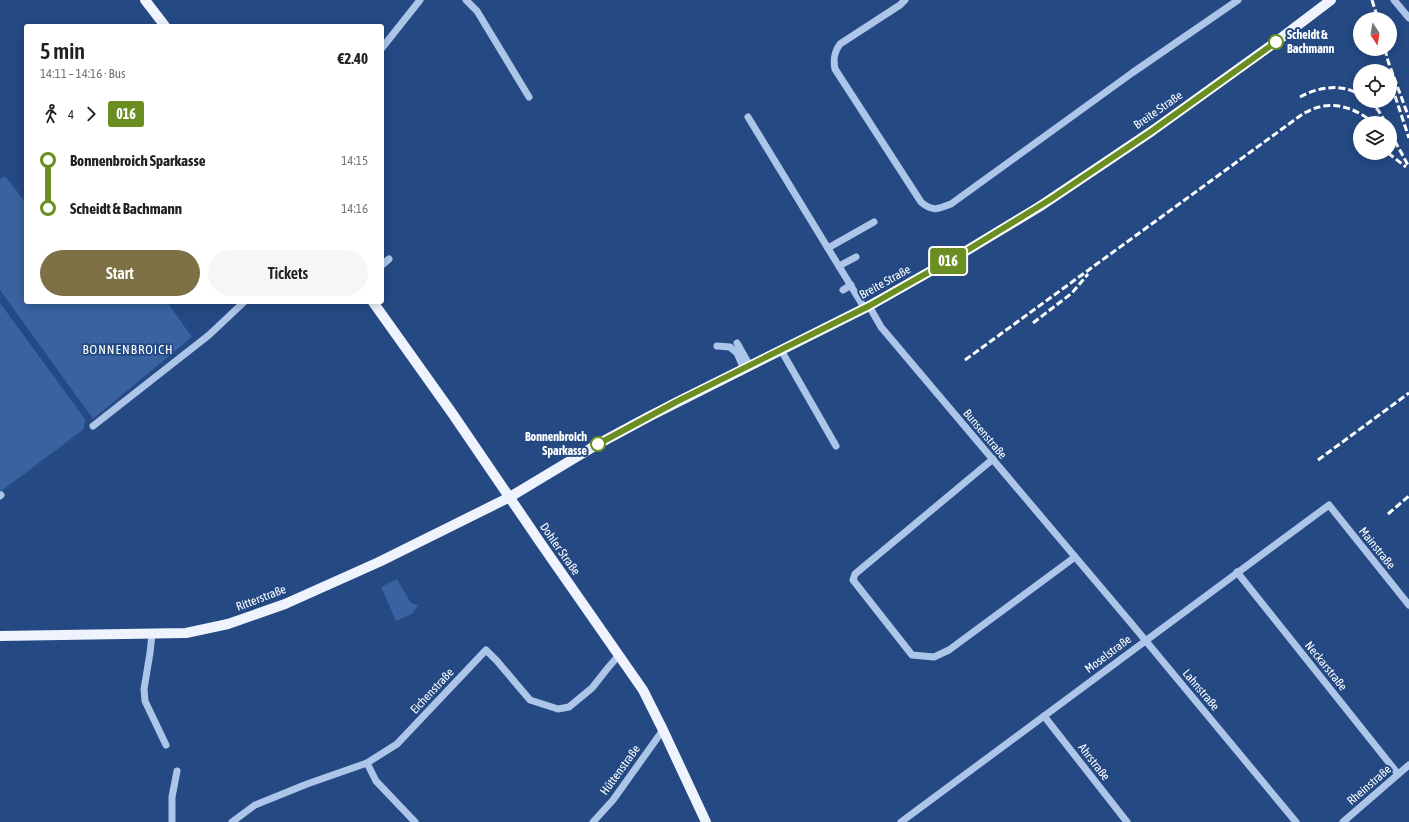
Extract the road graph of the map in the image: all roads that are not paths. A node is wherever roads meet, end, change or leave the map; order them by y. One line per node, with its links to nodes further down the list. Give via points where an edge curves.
1 (145, 0): 9 (main road)
2 (420, 0): 10 (street)
3 (466, 0): 11 (street, via 477,11)
4 (905, 0): 5 (street, via 840,44 836,50 834,63 835,69 921,202 933,209 951,204)
5 (1238, 0)
6 (1331, 0): 23 (main road, Breite Straße, via 1152,131 1039,207)
7 (1394, 0): 8 (street)
8 (1409, 18)
9 (163, 24)
10 (384, 45)
11 (528, 97)
12 (748, 116): 14 (street, Bunsenstraße)
13 (874, 222): 14 (street)
14 (828, 248): 18 (street, Bunsenstraße)
15 (856, 257): 18 (street)
16 (389, 259): 17 (street)
17 (384, 263)
18 (839, 266): 19 (street, Bunsenstraße)
19 (851, 285): 20 (street); 23 (street, Bunsenstraße)
20 (842, 290)
21 (242, 304): 28 (street, via 209,335)
22 (373, 304): 31 (main road, Dohler Straße)
23 (867, 307): 26 (main road, Breite Straße); 30 (street, Bunsenstraße)
24 (737, 343): 27 (street)
25 (717, 346): 27 (street, via 730,347)
26 (781, 350): 27 (main road, Breite Straße); 29 (street)
27 (747, 367): 31 (main road, Breite Straße, via 604,440)
28 (93, 426)
29 (836, 446)
30 (992, 459): 33 (street, Bunsenstraße); 33 (street, via 855,574 853,580 912,656 934,657 949,650)
31 (510, 497): 37 (main road, Ritterstraße, via 379,562 285,604 228,624 186,633); 40 (main road, Dohler Straße)
32 (1329, 505): 34 (street, Moselstraße); 36 (street, Mainstraße)
33 (1075, 557): 35 (street, Bunsenstraße)
34 (1237, 572): 39 (street, Moselstraße); 47 (street, Neckarstraße)
35 (1088, 573): 39 (street, Lahnstraße)
36 (1409, 605)
37 (152, 634): 38 (main road, Ritterstraße); 43 (street, via 144,689 145,701)
38 (0, 636)
39 (1145, 640): 41 (street, Moselstraße); 55 (street, Lahnstraße)
40 (619, 655): 42 (main road, Dohler Straße, via 643,690); 44 (street, Eichenstraße, via 592,688 569,707 558,709 530,700 486,650 398,744)
41 (1044, 716): 53 (street, Moselstraße); 54 (street, Ahrstraße)
42 (663, 730): 51 (street, Hüttenstraße, via 613,800); 52 (main road, Dohler Straße)
43 (166, 745)
44 (367, 763): 49 (street, Eichenstraße, via 255,805); 50 (street, via 376,781)
45 (1407, 769): 47 (street, Rheinstraße)
46 (177, 770): 48 (street, via 172,797)
47 (1398, 774): 56 (street, Rheinstraße)
48 (172, 822)
49 (232, 822)
50 (415, 822)
51 (593, 822)
52 (706, 822)
53 (901, 822)
54 (1127, 822)
55 (1296, 822)
56 (1343, 822)

